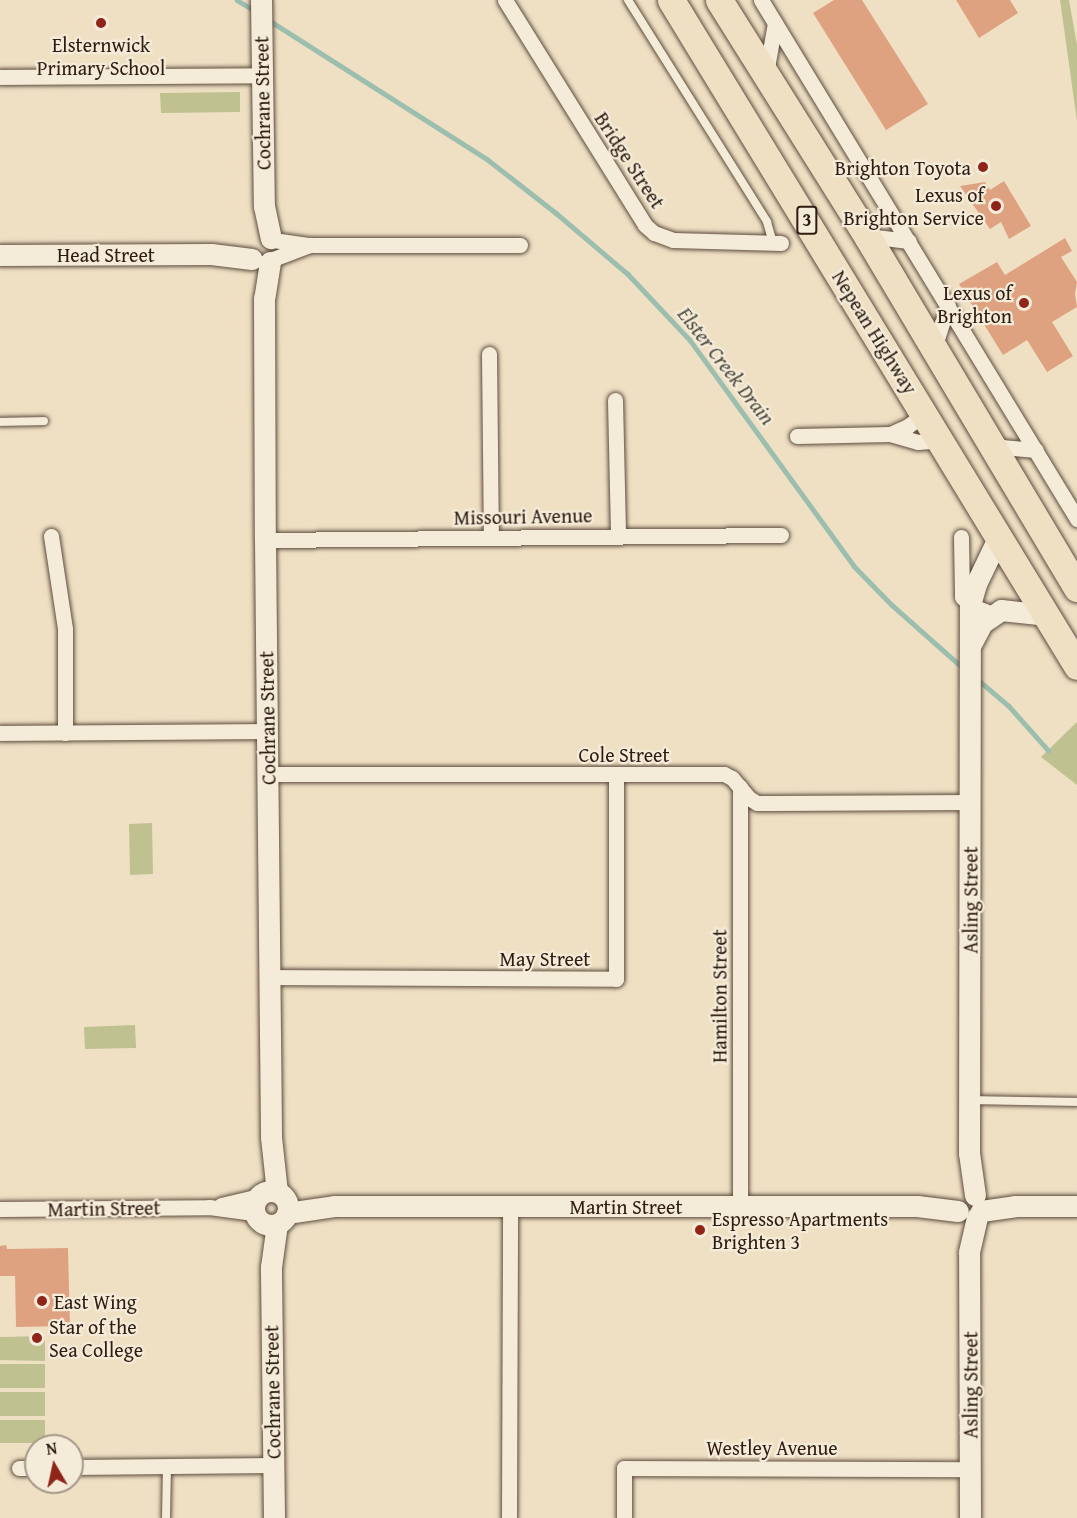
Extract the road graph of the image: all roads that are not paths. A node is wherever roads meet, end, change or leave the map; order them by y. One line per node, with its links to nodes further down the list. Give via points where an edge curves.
1 (261, 0): 8 (street, Cochrane Street)
2 (505, 0): 13 (street, Bridge Street, via 645,225 673,240)
3 (628, 0): 13 (lane)
4 (671, 0): 21 (highway, Nepean Highway / 3)
5 (719, 0): 9 (highway, Nepean Highway / 3)
6 (761, 0): 7 (street)
7 (775, 23): 9 (street); 12 (street)
8 (261, 75): 10 (street); 15 (street, Cochrane Street)
9 (765, 75): 11 (highway, Nepean Highway / 3)
10 (0, 77)
11 (867, 236): 12 (street); 18 (highway, Nepean Highway / 3)
12 (909, 241): 17 (street)
13 (777, 243)
14 (520, 245): 15 (street, Head Street, via 310,246)
15 (262, 251): 16 (street, Head Street); 37 (street, Cochrane Street)
16 (0, 255)
17 (948, 305): 18 (street); 28 (street)
18 (934, 348): 27 (highway, Nepean Highway / 3)
19 (489, 354): 35 (street)
20 (615, 400): 33 (street)
21 (925, 413): 24 (street); 26 (highway, Nepean Highway / 3)
22 (44, 421): 23 (lane)
23 (0, 422)
24 (890, 434): 25 (street); 26 (street, via 918,442)
25 (796, 436)
26 (942, 440): 29 (highway, Nepean Highway / 3)
27 (991, 446): 28 (street); 29 (highway); 38 (highway, Nepean Highway / 3)
28 (1036, 450): 30 (street)
29 (956, 467): 34 (highway, Nepean Highway / 3)
30 (1077, 519)
31 (781, 534): 33 (street, Missouri Avenue)
32 (51, 536): 46 (street, via 65,629)
33 (618, 536): 35 (street, Missouri Avenue)
34 (999, 536): 39 (street, Asling Street); 41 (highway, Nepean Highway / 3)
35 (491, 537): 37 (street, Missouri Avenue)
36 (961, 537): 39 (street, Asling Street, via 961,594)
37 (265, 540): 44 (street, Cochrane Street)
38 (1077, 588)
39 (970, 605): 40 (street); 42 (street, Asling Street)
40 (992, 614): 41 (street, via 1011,609); 42 (street, Asling Street, via 982,623)
41 (1046, 615): 43 (highway, Nepean Highway / 3)
42 (970, 647): 50 (street, Asling Street)
43 (1077, 666)
44 (267, 731): 46 (street); 47 (street, Cochrane Street)
45 (0, 733): 46 (street)
46 (65, 733)
47 (267, 774): 48 (street, Cole Street); 51 (street, Cochrane Street)
48 (616, 775): 49 (street, Cole Street, via 724,774); 51 (street, May Street, via 616,979)
49 (740, 787): 50 (street, Cole Street, via 757,803); 55 (street, Hamilton Street)
50 (970, 802): 52 (street, Asling Street)
51 (269, 977): 58 (street, Cochrane Street)
52 (970, 1100): 53 (lane); 56 (street, Asling Street)
53 (1077, 1102)
54 (510, 1206): 55 (street, Martin Street); 58 (street, Martin Street); 68 (street)
55 (740, 1206): 56 (street, Martin Street)
56 (969, 1206): 57 (street, Martin Street); 65 (street, Asling Street)
57 (1077, 1206)
58 (270, 1207): 59 (street, Martin Street); 60 (street, Cochrane Street)
59 (0, 1209)
60 (273, 1465): 61 (street); 67 (street, Cochrane Street)
61 (167, 1466): 62 (street); 66 (lane)
62 (84, 1467)
63 (19, 1468): 64 (street)
64 (24, 1468)
65 (970, 1469): 69 (street, Westley Avenue, via 624,1468); 70 (street, Asling Street)
66 (166, 1518)
67 (274, 1518)
68 (509, 1518)
69 (624, 1518)
70 (970, 1518)

